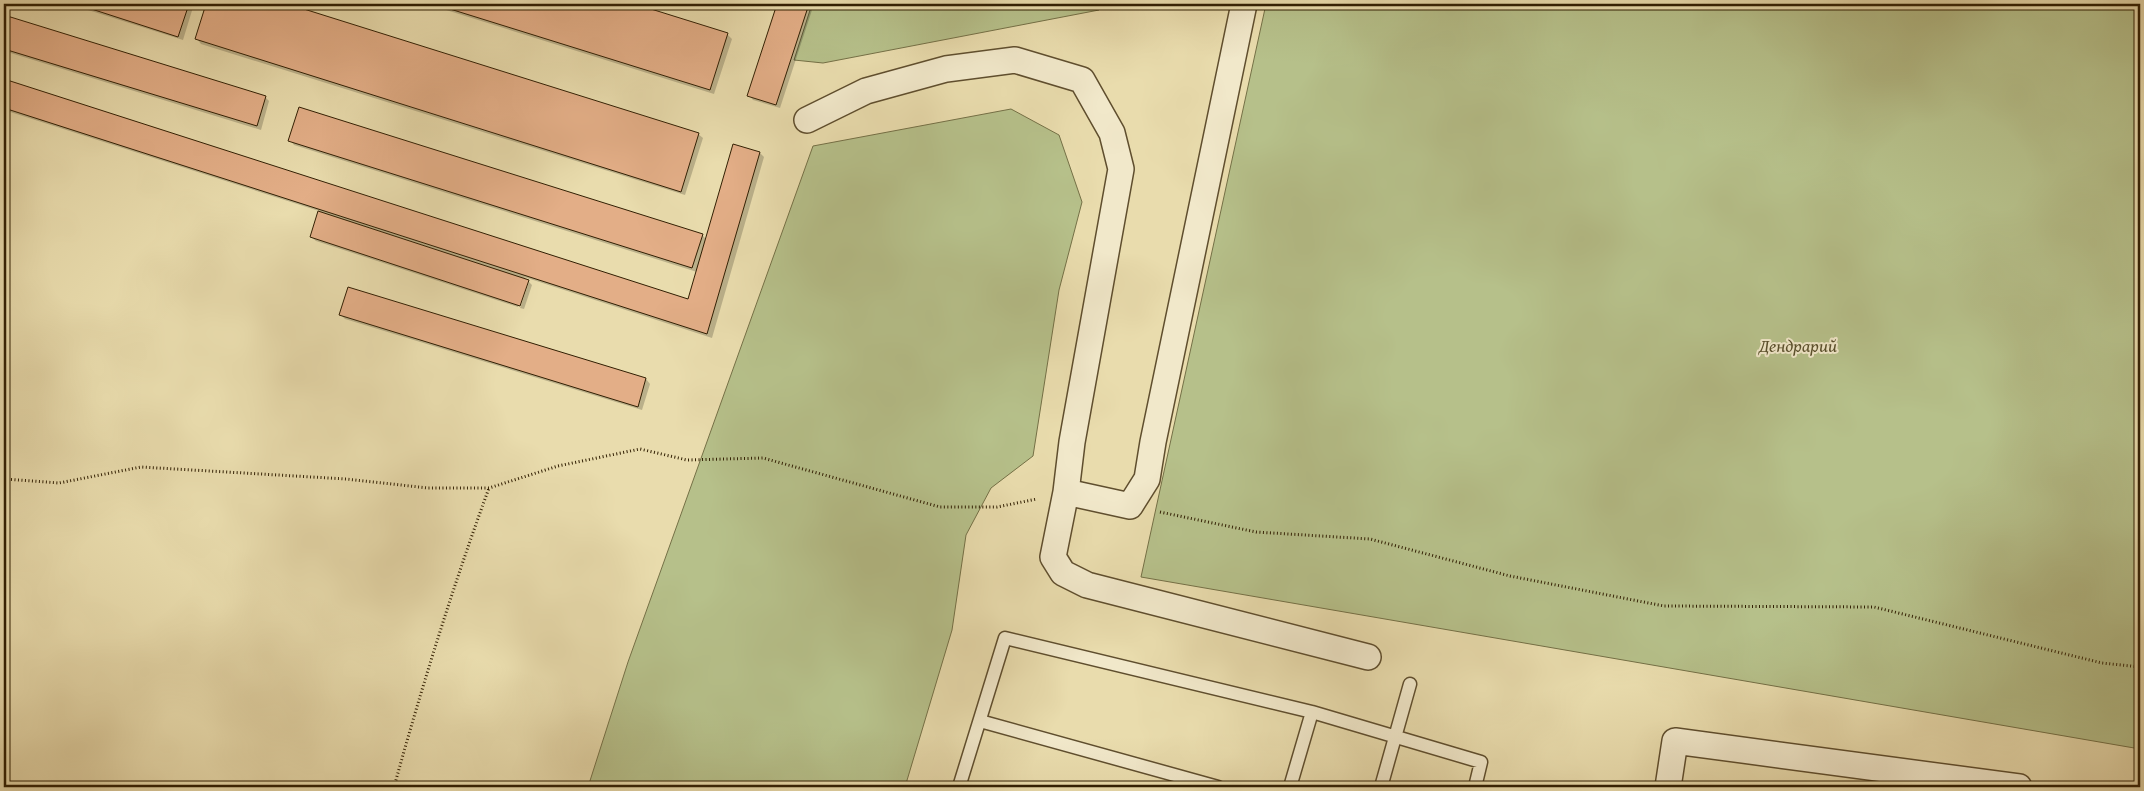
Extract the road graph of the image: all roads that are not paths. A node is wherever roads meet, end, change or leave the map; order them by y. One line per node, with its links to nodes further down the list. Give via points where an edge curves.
1 (1244, 4): 3 (street, via 1147,479 1130,506)
2 (807, 120): 3 (street, via 866,91 946,69 1015,60 1082,80 1112,133 1121,169)
3 (1066, 492): 4 (street, via 1053,557 1063,573 1087,585)
4 (1368, 657)
5 (1410, 684): 8 (lane)
6 (1312, 712): 7 (lane, via 1005,638); 8 (lane); 11 (lane)
7 (980, 721): 9 (lane); 10 (lane)
8 (1394, 737): 12 (lane); 13 (lane, via 1482,762)
9 (960, 787)
10 (1218, 787)
11 (1290, 787)
12 (1381, 787)
13 (1475, 787)
14 (1668, 787): 15 (street, via 1675,740)
15 (2019, 787)

